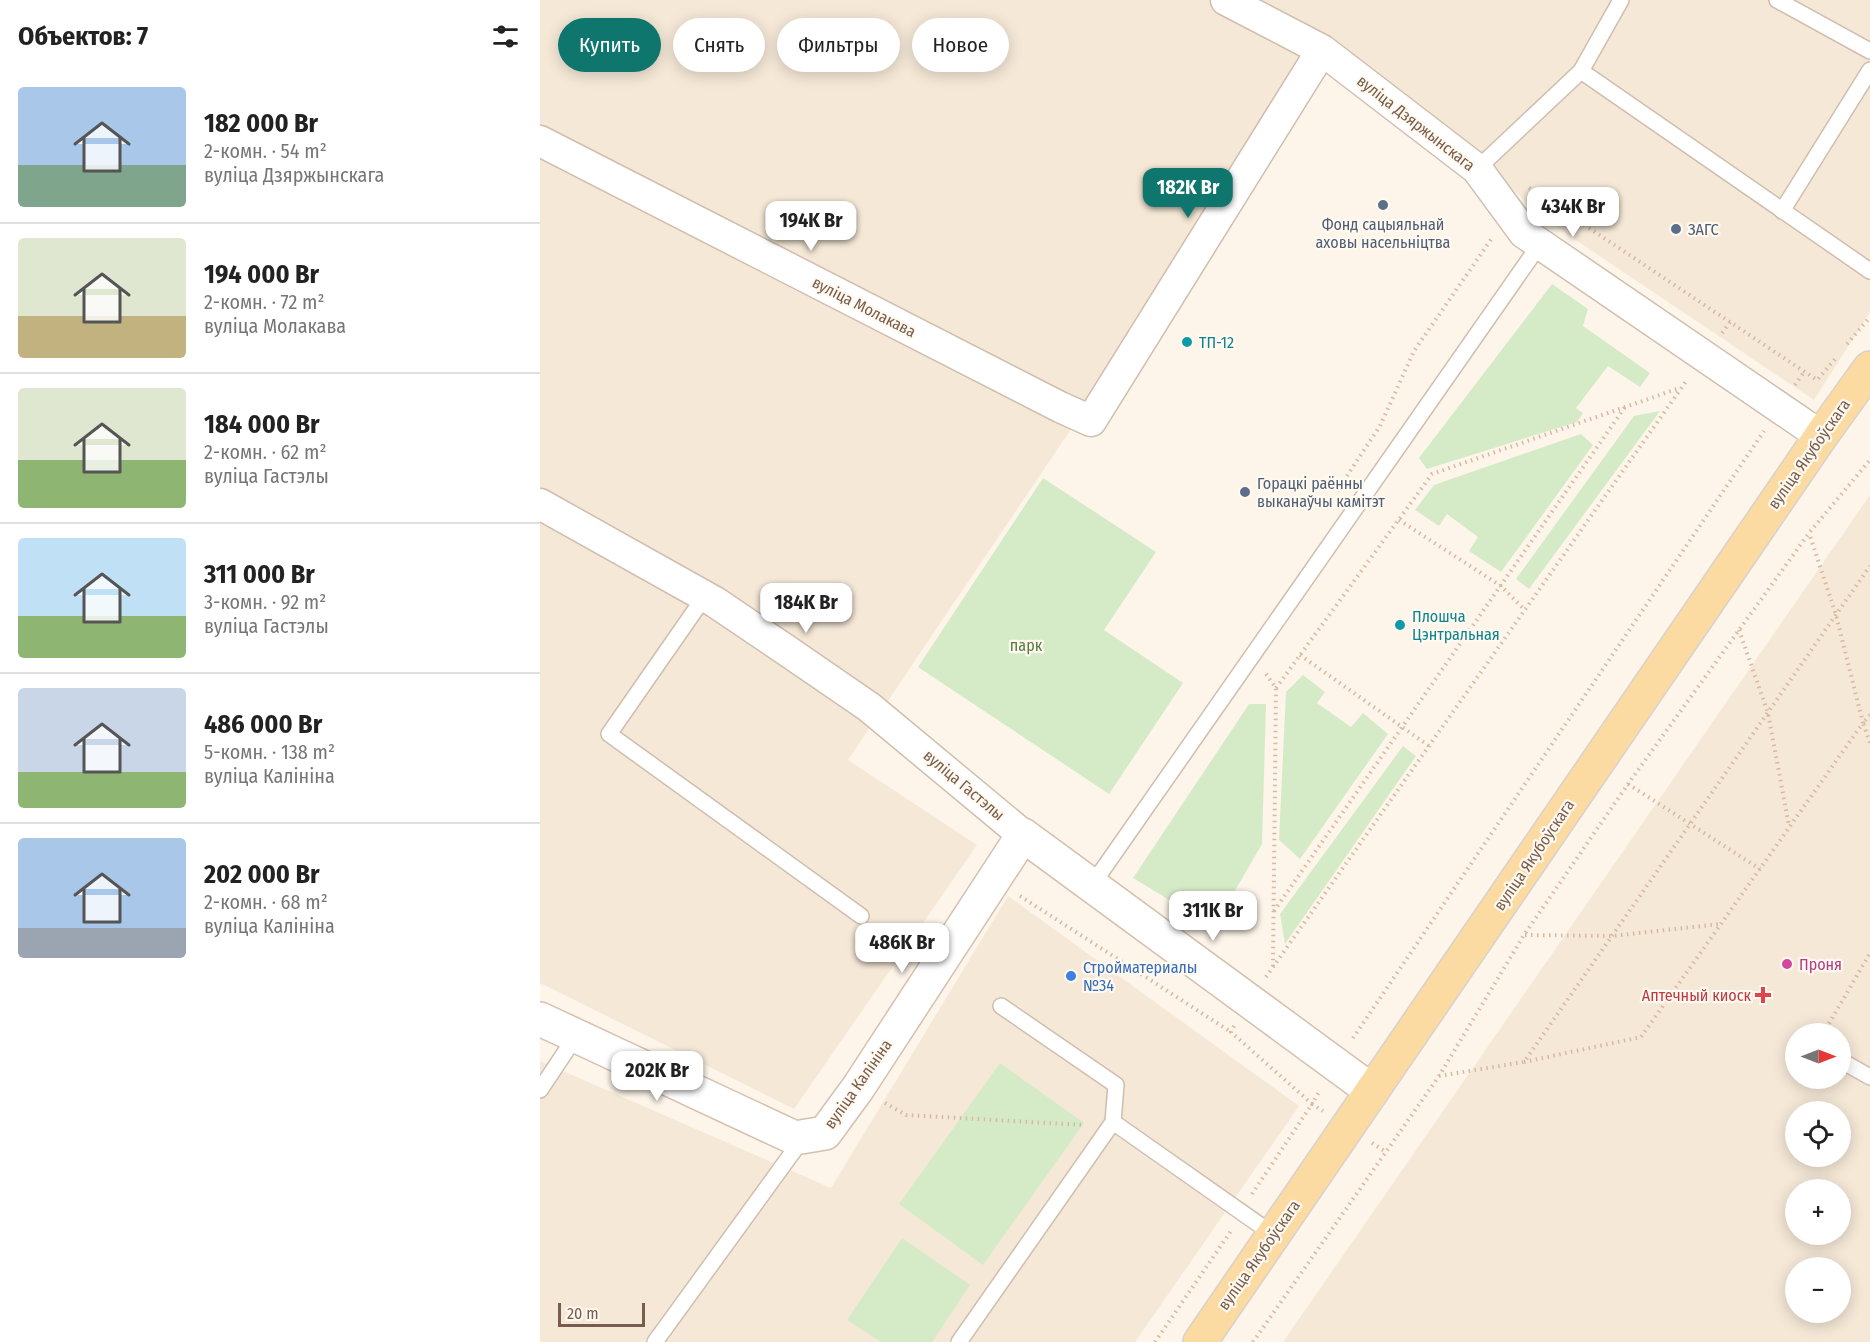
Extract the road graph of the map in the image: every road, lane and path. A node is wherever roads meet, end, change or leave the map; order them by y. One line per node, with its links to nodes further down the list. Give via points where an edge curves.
1 (1226, 0): 4 (street, вуліца Дзяржынскага)
2 (1622, 0): 7 (lane)
3 (1777, 0): 5 (lane)
4 (1322, 50): 8 (street, вуліца Молакава, via 1090,421); 9 (street, вуліца Дзяржынскага)
5 (1870, 51)
6 (1870, 70): 10 (lane)
7 (1581, 71): 9 (lane); 10 (lane)
8 (540, 141)
9 (1477, 169): 11 (street, вуліца Дзяржынскага)
10 (1782, 211): 13 (lane)
11 (1509, 213): 12 (street, вуліца Дзяржынскага, via 1524,233); 15 (path, via 1527,187); 24 (path, via 1414,351 1380,426)
12 (1540, 244): 16 (street, вуліца Дзяржынскага); 34 (lane)
13 (1870, 271)
14 (1870, 317): 18 (path, via 1817,380)
15 (1730, 322): 16 (path); 18 (path)
16 (1704, 356): 19 (path); 21 (street, вуліца Дзяржынскага)
17 (1870, 368): 22 (main road, вуліца Якубоўскага)
18 (1804, 372): 21 (path)
19 (1682, 388): 20 (path); 31 (path)
20 (1625, 407): 26 (path, via 1432,474); 29 (path)
21 (1780, 408): 22 (street, вуліца Дзяржынскага); 63 (path)
22 (1821, 436): 70 (main road, вуліца Якубоўскага)
23 (1870, 460): 27 (path)
24 (1334, 496)
25 (540, 504): 30 (street, вуліца Гастэлы)
26 (1398, 520): 29 (path); 35 (path)
27 (1809, 533): 32 (path); 33 (path)
28 (1870, 566): 32 (path)
29 (1501, 586): 31 (path); 40 (path)
30 (705, 596): 46 (street, вуліца Гастэлы, via 869,707); 51 (lane, via 609,734)
31 (1525, 610): 42 (path)
32 (1836, 615): 37 (path); 39 (path)
33 (1739, 630): 37 (path); 43 (path)
34 (1252, 655): 36 (path); 49 (lane)
35 (1300, 655): 36 (path); 40 (path)
36 (1276, 688): 50 (path)
37 (1768, 713): 44 (path); 45 (path)
38 (1870, 715): 39 (path)
39 (1863, 723): 41 (path); 45 (path)
40 (1402, 729): 42 (path); 50 (path)
41 (1870, 743)
42 (1429, 746): 56 (path)
43 (1628, 784): 44 (path); 53 (path)
44 (1691, 823): 47 (path); 54 (path)
45 (1790, 827): 47 (path)
46 (1023, 835): 48 (main road, вуліца Калініна); 49 (main road, вуліца Гастэлы)
47 (1760, 869): 52 (path)
48 (995, 879): 61 (path); 68 (main road, вуліца Калініна)
49 (1092, 885): 57 (main road, вуліца Гастэлы)
50 (1274, 912): 56 (path)
51 (861, 916)
52 (1721, 924): 54 (path); 64 (path, via 1641,1037)
53 (1524, 935): 54 (path); 66 (path)
54 (1612, 936): 64 (path)
55 (1870, 953): 60 (path)
56 (1273, 967): 57 (path)
57 (1249, 1001): 61 (path); 70 (main road, вуліца Гастэлы)
58 (1001, 1006): 72 (lane, via 1116,1085)
59 (540, 1019): 62 (main road, вуліца Калініна)
60 (1829, 1023)
61 (1231, 1032): 71 (path)
62 (576, 1036): 69 (lane); 74 (main road, вуліца Калініна, via 795,1138)
63 (1347, 1046)
64 (1524, 1062): 66 (path)
65 (1851, 1066): 67 (lane)
66 (1439, 1076): 81 (path)
67 (1870, 1077)
68 (858, 1089): 73 (path, via 906,1115); 74 (main road, вуліца Калініна, via 825,1132)
69 (540, 1090)
70 (1372, 1091): 76 (main road, вуліца Якубоўскага)
71 (1312, 1104)
72 (1113, 1122): 76 (lane); 78 (lane)
73 (1092, 1125)
74 (805, 1136): 77 (lane)
75 (1232, 1229): 79 (path)
76 (1274, 1235): 80 (main road, вуліца Якубоўскага)
77 (655, 1342)
78 (959, 1342)
79 (1155, 1342)
80 (1200, 1342)
81 (1253, 1342)

